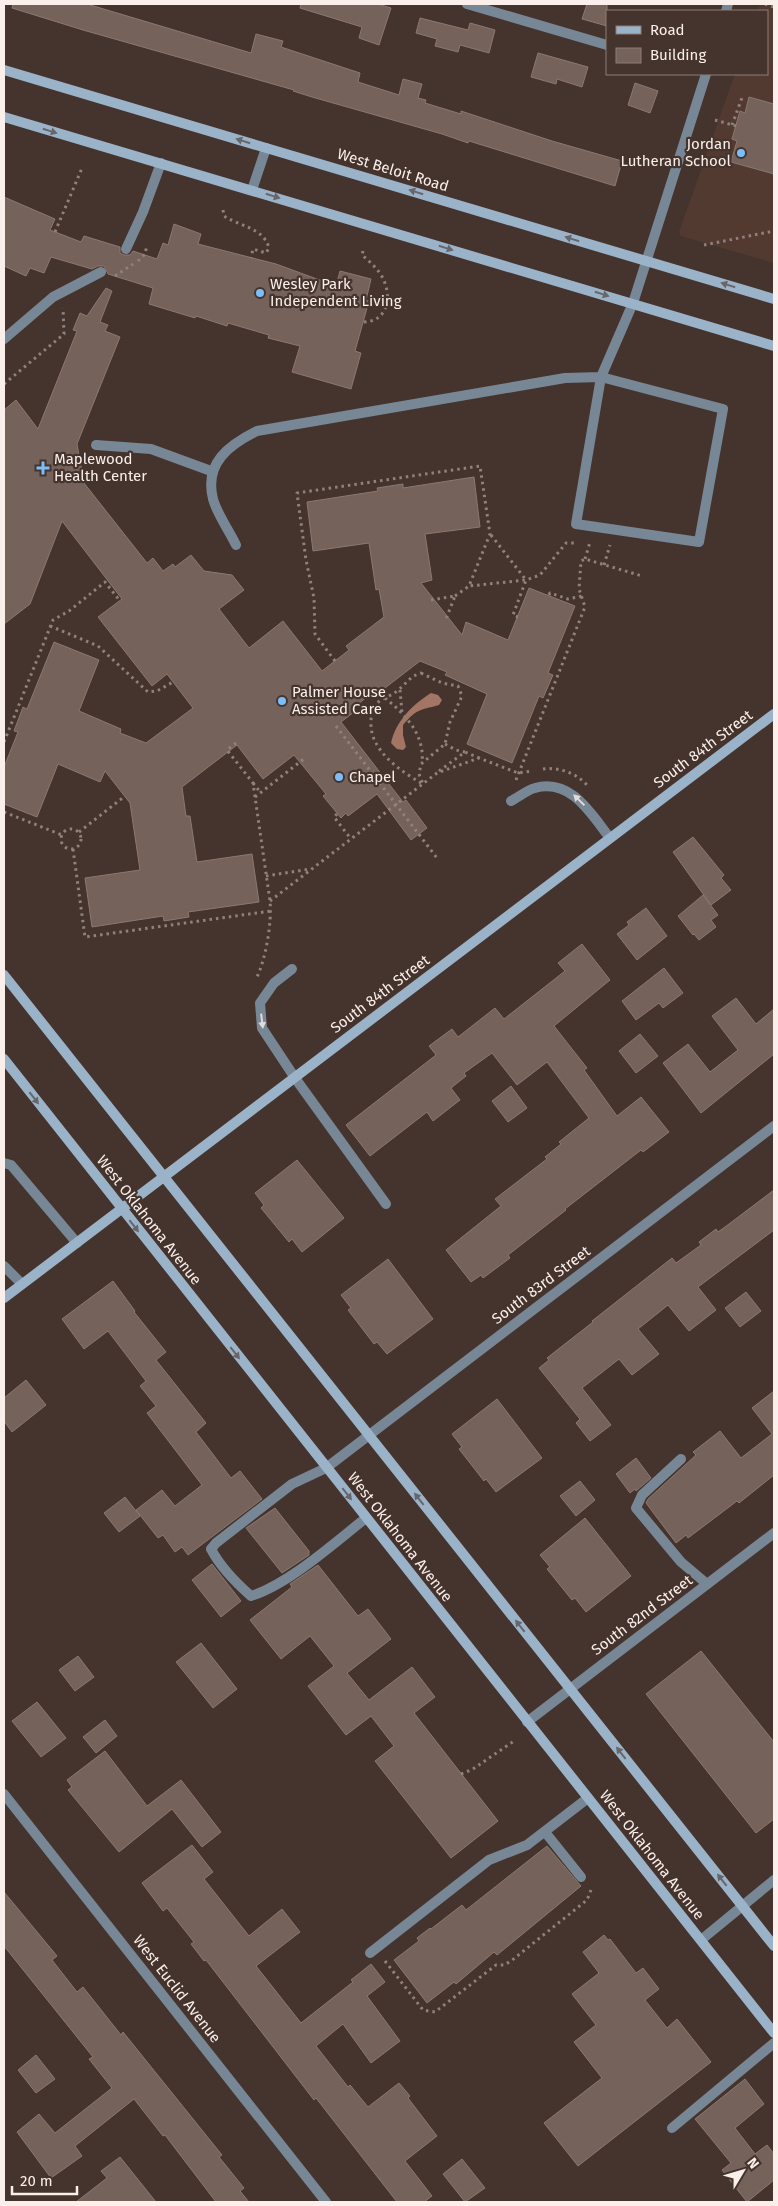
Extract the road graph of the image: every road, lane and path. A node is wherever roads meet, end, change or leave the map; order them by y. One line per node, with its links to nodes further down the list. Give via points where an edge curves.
1 (467, 4): 4 (street)
2 (765, 4): 3 (path)
3 (774, 7)
4 (606, 45)
5 (4, 70): 10 (main road, West Beloit Road, one-way to 5)
6 (706, 75): 21 (street)
7 (743, 96): 9 (path, via 734,125)
8 (4, 117): 11 (main road, one-way to 11)
9 (715, 120)
10 (266, 148): 13 (street); 21 (main road, West Beloit Road, one-way to 10)
11 (161, 164): 13 (main road); 18 (street)
12 (82, 168): 16 (path)
13 (252, 190): 24 (main road, one-way to 24)
14 (223, 210): 20 (path, via 224,216 259,234 267,242 266,254 253,249)
15 (774, 231): 17 (path)
16 (55, 232)
17 (704, 245)
18 (126, 249)
19 (363, 251): 25 (path, via 362,255 382,276 388,300 380,317 374,322)
20 (251, 258)
21 (647, 261): 23 (main road, West Beloit Road, one-way to 21); 24 (street)
22 (101, 272): 26 (street, via 53,297)
23 (774, 299)
24 (633, 303): 27 (main road); 28 (street)
25 (363, 322)
26 (4, 339)
27 (774, 346)
28 (601, 377): 30 (street, via 565,378 257,431 222,454); 31 (street, via 576,524); 31 (street, via 723,409 698,542)
29 (96, 445): 30 (street, via 151,449)
30 (212, 471): 34 (street, via 213,499)
31 (615, 530): 35 (path)
32 (490, 534): 37 (path); 38 (path); 47 (path, via 480,466 297,493 314,598 315,634)
33 (577, 543): 37 (path, via 566,543 540,575)
34 (236, 545)
35 (604, 564): 36 (path); 41 (path, via 585,559 581,561 579,589)
36 (642, 576)
37 (526, 580): 38 (path); 44 (path, via 513,615)
38 (469, 586): 39 (path)
39 (455, 596): 42 (path); 45 (path)
40 (549, 596): 41 (path, via 550,593 568,599)
41 (582, 596): 62 (path, via 585,607)
42 (431, 600)
43 (120, 601): 46 (path, via 105,582 53,620)
44 (518, 617)
45 (446, 619)
46 (50, 626): 48 (path, via 98,646 148,692); 54 (path)
47 (335, 661)
48 (173, 682)
49 (400, 689): 50 (path); 51 (path); 56 (path, via 414,674 421,672 458,686 462,696 450,722)
50 (385, 698): 51 (path); 64 (path, via 371,713 370,730 375,744 402,772)
51 (402, 714): 60 (path, via 422,743)
52 (774, 714): 76 (main road, South 84th Street)
53 (336, 726): 70 (path)
54 (4, 742)
55 (236, 744): 63 (path, via 227,750)
56 (445, 744): 57 (path); 60 (path)
57 (465, 752): 59 (path); 61 (path)
58 (305, 758): 66 (path)
59 (479, 758): 61 (path); 62 (path)
60 (421, 764): 64 (path)
61 (436, 773): 64 (path)
62 (518, 773): 65 (path, via 551,768 567,771)
63 (253, 783): 66 (path); 68 (path)
64 (422, 784): 70 (path)
65 (591, 789)
66 (261, 793): 68 (path)
67 (125, 796): 73 (path)
68 (255, 798): 80 (path)
69 (511, 801): 76 (street, one-way to 69, via 585,806 571,793 554,785 534,788)
70 (396, 804): 75 (path); 78 (path)
71 (4, 812): 74 (path)
72 (337, 814): 75 (path, via 334,816)
73 (79, 832): 74 (path, via 69,829); 77 (path, via 81,842)
74 (62, 835): 77 (path, via 63,843)
75 (351, 838): 79 (path)
76 (610, 838): 87 (main road, South 84th Street)
77 (73, 849): 82 (path, via 85,937)
78 (437, 858)
79 (312, 868): 80 (path); 81 (path)
80 (266, 876): 81 (path)
81 (270, 902): 82 (path)
82 (271, 911): 85 (path, via 262,966)
83 (292, 969): 87 (street, one-way to 87, via 274,983 260,1003 262,1028)
84 (4, 975): 90 (main road)
85 (256, 979)
86 (4, 1059): 92 (main road, West Oklahoma Avenue, one-way to 92)
87 (294, 1078): 90 (main road, South 84th Street); 91 (street)
88 (774, 1126): 97 (street, South 83rd Street)
89 (4, 1163): 93 (street, via 17,1172)
90 (164, 1177): 92 (main road, South 84th Street); 97 (main road)
91 (386, 1204)
92 (121, 1209): 93 (main road, South 84th Street); 99 (main road, West Oklahoma Avenue, one-way to 99)
93 (77, 1243): 95 (main road, South 84th Street)
94 (4, 1266): 95 (street)
95 (22, 1284): 96 (main road, South 84th Street)
96 (4, 1298)
97 (369, 1436): 99 (street, South 83rd Street); 103 (main road, one-way to 97)
98 (681, 1459): 102 (street, via 642,1495 636,1508 681,1562)
99 (326, 1468): 100 (main road, West Oklahoma Avenue, one-way to 100); 100 (street, South 83rd Street, via 292,1484 216,1543 212,1549 216,1559 251,1596 290,1575)
100 (366, 1518): 104 (main road, West Oklahoma Avenue)
101 (774, 1533): 102 (street, South 82nd Street)
102 (707, 1584): 103 (street, South 82nd Street)
103 (570, 1689): 104 (street, South 82nd Street); 112 (main road, one-way to 103)
104 (528, 1722): 108 (main road, West Oklahoma Avenue)
105 (514, 1741): 106 (path)
106 (461, 1774)
107 (4, 1794): 119 (street, West Euclid Avenue)
108 (588, 1798): 109 (street); 113 (main road, West Oklahoma Avenue)
109 (545, 1832): 110 (street); 115 (street, via 527,1844 489,1860)
110 (581, 1877): 115 (path, via 589,1880 591,1890 587,1900 511,1961 496,1964 435,2012 423,2010)
111 (774, 1880): 112 (street)
112 (743, 1906): 113 (street); 114 (main road)
113 (701, 1940): 116 (main road, West Oklahoma Avenue)
114 (774, 1946)
115 (373, 1951)
116 (774, 2033)
117 (774, 2042): 118 (street)
118 (672, 2128)
119 (326, 2202)

